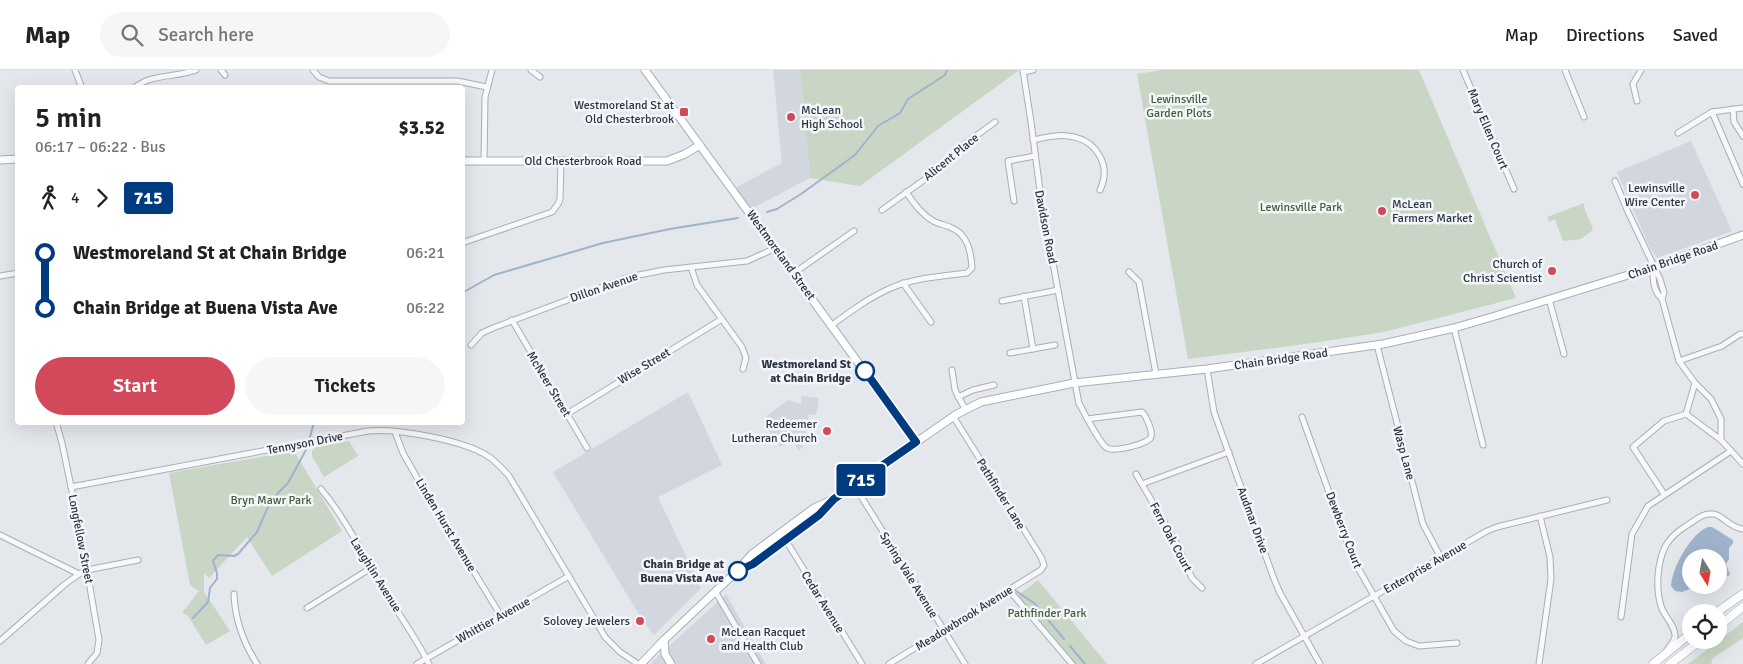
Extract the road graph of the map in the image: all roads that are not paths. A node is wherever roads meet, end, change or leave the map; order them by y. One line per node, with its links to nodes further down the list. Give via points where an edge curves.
1 (75, 70): 15 (street)
2 (196, 70): 16 (street, via 152,77)
3 (221, 70): 13 (street)
4 (313, 70): 17 (street, via 329,81 457,82)
5 (492, 70): 17 (street)
6 (530, 70): 14 (street)
7 (645, 70): 27 (main road, Westmoreland Street)
8 (1033, 70): 12 (street)
9 (1463, 70): 36 (street, Mary Ellen Court)
10 (1565, 70): 22 (street)
11 (1641, 70): 18 (street, via 1633,84)
12 (1023, 71): 26 (street, Davidson Road)
13 (225, 75)
14 (540, 77)
15 (81, 85)
16 (139, 85)
17 (487, 87): 32 (street)
18 (1637, 102)
19 (1743, 108): 20 (street)
20 (1733, 109): 21 (street); 25 (street, via 1734,122)
21 (1712, 112): 24 (street); 35 (street)
22 (1584, 116)
23 (995, 122): 38 (street, Alicent Place, via 942,167)
24 (1678, 133)
25 (1743, 136)
26 (1033, 140): 28 (street, Davidson Road); 37 (street, via 1066,135 1088,143 1102,162 1104,178)
27 (700, 145): 33 (main road, Old Chesterbrook Road, via 667,161); 44 (main road, Westmoreland Street)
28 (1035, 156): 39 (street, via 1008,161); 52 (street, Davidson Road)
29 (15, 159): 30 (main road)
30 (0, 160)
31 (465, 160): 32 (main road, Old Chesterbrook Road)
32 (484, 161): 33 (main road, Old Chesterbrook Road)
33 (561, 161): 43 (street, via 560,199 552,212)
34 (1615, 181): 46 (street)
35 (1743, 184)
36 (1514, 188)
37 (1100, 190)
38 (906, 192): 40 (street, Alicent Place); 51 (street, via 927,217 963,236 972,268 967,272)
39 (1014, 201)
40 (882, 210)
41 (854, 231): 48 (street)
42 (1743, 235): 46 (main road, Chain Bridge Road)
43 (465, 242)
44 (776, 248): 45 (street, Dillon Avenue, via 747,261); 48 (main road, Westmoreland Street)
45 (691, 267): 56 (street, via 697,285); 57 (street, Dillon Avenue, via 622,279)
46 (1654, 267): 54 (main road, Chain Bridge Road); 68 (street, via 1652,279 1657,295 1662,299)
47 (1129, 272): 72 (street, via 1139,282)
48 (794, 273): 59 (main road, Westmoreland Street)
49 (15, 274): 50 (street)
50 (0, 276)
51 (903, 284): 58 (street); 59 (street, via 869,299)
52 (1058, 290): 53 (street); 73 (street, Davidson Road)
53 (1024, 296): 55 (street); 65 (street)
54 (1549, 299): 60 (main road, Chain Bridge Road); 67 (street)
55 (1002, 301)
56 (722, 319): 69 (street, via 745,353); 78 (street, Wise Street)
57 (512, 320): 62 (street, Dillon Avenue, via 482,333); 78 (street, McNeer Street)
58 (931, 322)
59 (832, 325): 86 (main road, Westmoreland Street)
60 (1454, 328): 64 (main road, Chain Bridge Road); 87 (street)
61 (1743, 334): 68 (street, via 1722,346)
62 (471, 345)
63 (1055, 345): 65 (street)
64 (1377, 345): 70 (main road, Chain Bridge Road); 104 (street, Wasp Lane, via 1423,524)
65 (1033, 349): 66 (street)
66 (1010, 353)
67 (1564, 354)
68 (1679, 361): 74 (street)
69 (743, 369)
70 (1207, 369): 72 (main road, Chain Bridge Road); 90 (street, Audmar Drive, via 1214,412)
71 (952, 370): 76 (street)
72 (1156, 374): 73 (main road, Chain Bridge Road)
73 (1074, 383): 77 (main road, Chain Bridge Road, via 991,400); 82 (street, Davidson Road, via 1079,404)
74 (1695, 383): 79 (street); 85 (street, via 1710,398 1721,419)
75 (994, 385): 76 (street)
76 (958, 397): 77 (street)
77 (964, 409): 80 (main road, Chain Bridge Road)
78 (567, 414): 88 (street, McNeer Street)
79 (1686, 414): 85 (street); 97 (street, via 1664,421 1633,447)
80 (953, 416): 86 (main road, Chain Bridge Road); 109 (street, Pathfinder Lane, via 1041,557 1044,565)
81 (1302, 417): 118 (street, Dewberry Court, via 1353,559)
82 (1088, 419): 82 (street, Davidson Road, via 1108,449 1130,447 1151,438 1142,412)
83 (57, 425): 95 (street, Longfellow Street)
84 (395, 432): 95 (street, Tennyson Drive, via 368,431); 111 (street, Tennyson Drive, via 459,444 483,453 497,463 513,481); 123 (street, Linden Hurst Avenue, via 403,453)
85 (1722, 440): 89 (street)
86 (916, 442): 94 (main road, Chain Bridge Road)
87 (1483, 445)
88 (587, 448)
89 (1731, 451): 91 (street); 97 (street)
90 (1229, 452): 93 (street); 127 (street, Audmar Drive, via 1280,593)
91 (1743, 464)
92 (1136, 474): 93 (street, Fern Oak Court)
93 (1142, 484): 112 (street, Fern Oak Court, via 1177,544 1192,578)
94 (854, 485): 98 (main road, Chain Bridge Road); 126 (street, Spring Vale Avenue)
95 (71, 488): 107 (street, Longfellow Street)
96 (321, 489): 106 (street, Laughlin Avenue)
97 (1664, 494): 124 (street, via 1648,506 1632,534)
98 (834, 499): 103 (main road, Chain Bridge Road, via 819,515); 108 (main road, Chain Bridge Road, via 814,508 777,534 748,557)
99 (1607, 500): 100 (street, Enterprise Avenue)
100 (1540, 516): 104 (street, Enterprise Avenue, via 1487,531); 147 (street, via 1552,573)
101 (1743, 529): 133 (street, via 1708,514 1676,532 1666,545 1658,589 1663,610 1675,635)
102 (0, 535): 110 (street)
103 (785, 539): 108 (main road, Chain Bridge Road, via 753,564); 141 (street, Cedar Avenue)
104 (1441, 558): 118 (street, Enterprise Avenue)
105 (138, 560): 107 (street)
106 (371, 568): 121 (street); 134 (street, Laughlin Avenue)
107 (87, 570): 110 (street); 135 (street, Longfellow Street, via 99,640 95,656)
108 (738, 571): 115 (main road, Chain Bridge Road)
109 (1039, 572): 113 (street, Meadowbrook Avenue)
110 (79, 574): 130 (street)
111 (569, 576): 123 (street, Whittier Avenue); 138 (street, Tennyson Drive, via 608,640)
112 (1202, 588)
113 (1009, 590): 126 (street, Meadowbrook Avenue); 144 (street)
114 (1743, 590): 119 (main road)
115 (715, 592): 128 (main road, Chain Bridge Road); 140 (street)
116 (234, 594): 136 (street, via 234,609 242,638)
117 (1743, 594): 120 (main road)
118 (1373, 596): 127 (street, Enterprise Avenue); 131 (street, Dewberry Court, via 1394,631 1406,641 1420,646)
119 (1727, 604)
120 (1727, 605)
121 (307, 608)
122 (1743, 608): 125 (main road)
123 (501, 616): 134 (street, Whittier Avenue, via 450,643)
124 (1621, 617)
125 (1727, 620)
126 (944, 630): 142 (street, Meadowbrook Avenue); 143 (street, Spring Vale Avenue)
127 (1304, 636): 145 (street, Enterprise Avenue); 146 (street, Audmar Drive)
128 (664, 640): 138 (main road, Chain Bridge Road); 139 (main road, via 665,654)
129 (1682, 640): 133 (main road)
130 (0, 642)
131 (1457, 643)
132 (1689, 649): 149 (main road)
133 (1663, 656): 148 (main road)
134 (427, 661): 137 (street, Whittier Avenue)
135 (88, 664)
136 (257, 664)
137 (417, 664)
138 (640, 664)
139 (671, 664)
140 (758, 664)
141 (862, 664)
142 (889, 664)
143 (965, 664)
144 (1072, 664)
145 (1256, 664)
146 (1320, 664)
147 (1539, 664)
148 (1653, 664)
149 (1670, 664)

